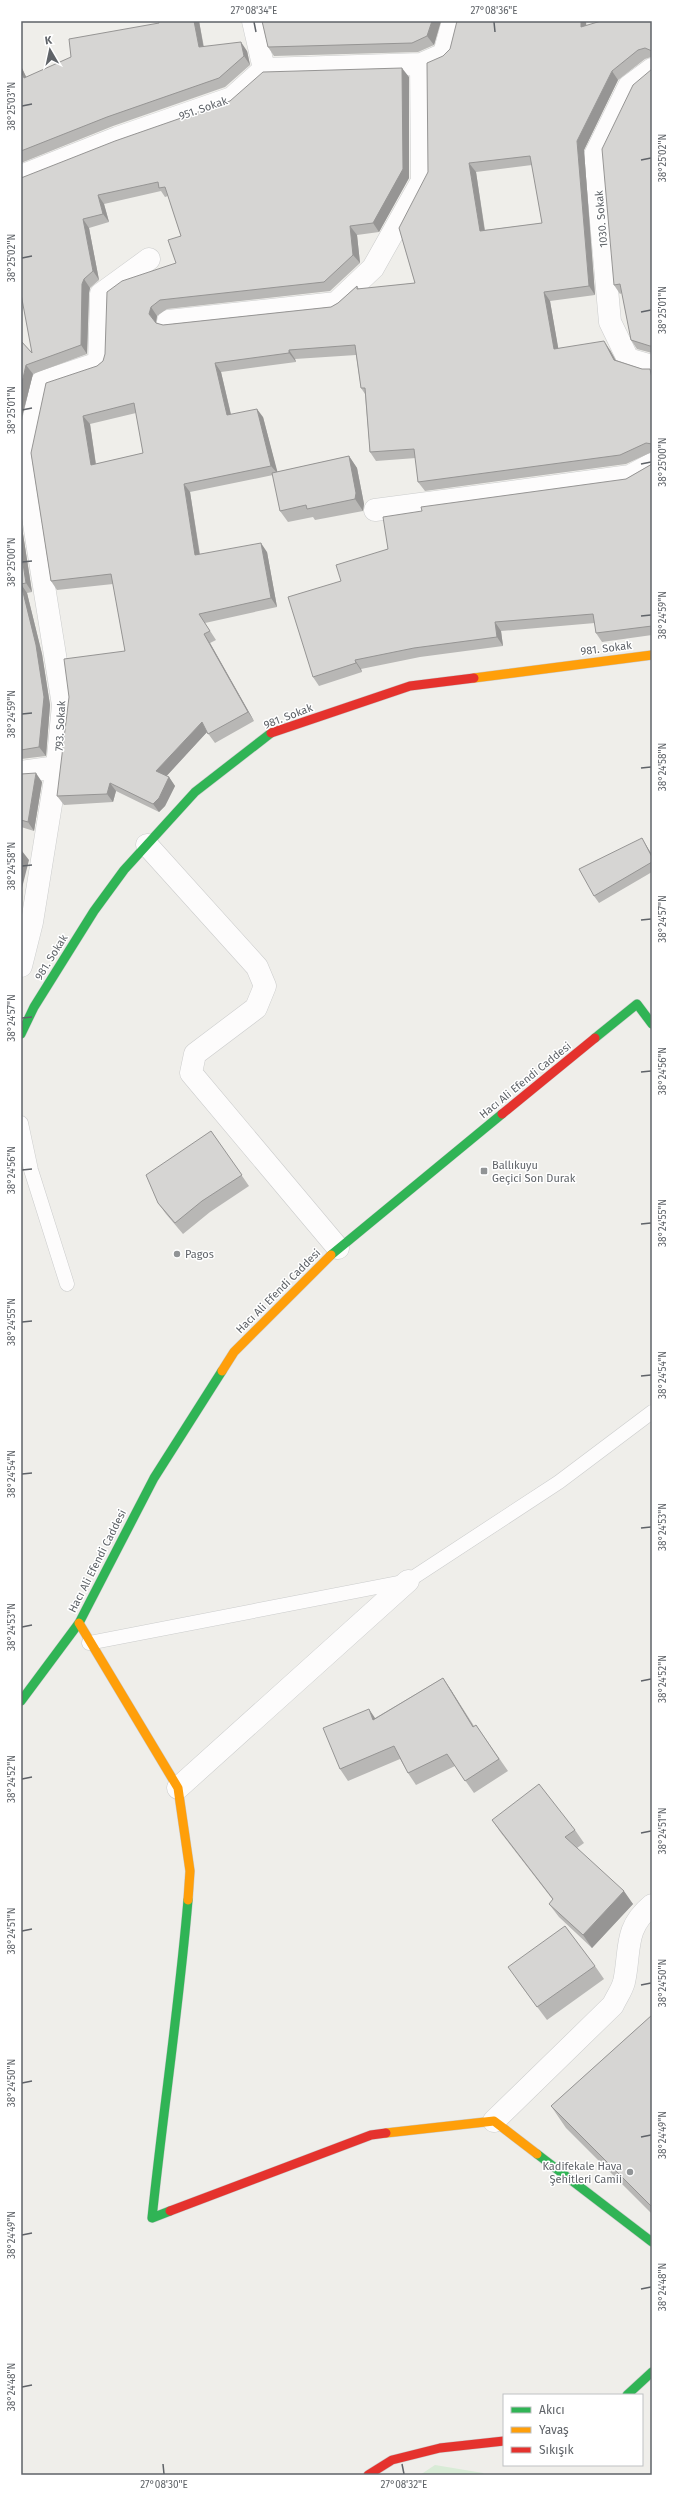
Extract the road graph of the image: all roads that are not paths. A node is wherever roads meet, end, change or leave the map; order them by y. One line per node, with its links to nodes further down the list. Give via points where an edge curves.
1 (253, 21): 4 (street)
2 (453, 21): 3 (street, via 444,54)
3 (421, 64): 4 (street); 8 (street, via 422,180 373,268 336,302)
4 (264, 69): 6 (street, 951. Sokak, via 232,98 117,138)
5 (652, 69): 9 (street, 1030. Sokak, via 629,86 595,155 610,322 628,359)
6 (21, 176)
7 (149, 259): 10 (street, via 101,294 99,362 42,382)
8 (168, 321)
9 (652, 366)
10 (23, 463): 14 (street, 793. Sokak, via 63,705)
11 (652, 464): 12 (street, via 630,476)
12 (375, 510)
13 (652, 654): 16 (street, 981. Sokak, via 433,681 410,686 268,734 195,792)
14 (57, 767): 15 (street); 17 (street, 793. Sokak)
15 (21, 772)
16 (147, 845): 20 (street, 981. Sokak, via 124,870 94,911 34,1007); 22 (street, via 257,967 265,986 256,1008 194,1054 191,1073)
17 (25, 936): 18 (street, 793. Sokak)
18 (21, 966)
19 (652, 1024): 22 (street, Hacı Ali Efendi Caddesi, via 638,1004)
20 (21, 1034)
21 (21, 1123): 23 (lane, via 31,1170)
22 (338, 1248): 26 (street, Hacı Ali Efendi Caddesi, via 234,1352 154,1478)
23 (67, 1284)
24 (652, 1412): 25 (lane, via 559,1482)
25 (408, 1581): 27 (lane); 29 (street)
26 (79, 1623): 27 (street); 28 (street, Hacı Ali Efendi Caddesi)
27 (89, 1643): 29 (street)
28 (21, 1701)
29 (178, 1788): 31 (street, via 190,1871 182,1974 164,2100 152,2218 371,2135)
30 (652, 1905): 31 (street, via 634,1923 623,1984 613,2005)
31 (494, 2121): 32 (street)
32 (652, 2242)
33 (652, 2372): 34 (street)
34 (628, 2394)
35 (503, 2441): 36 (street, via 440,2448 419,2453 392,2460)
36 (368, 2475)

